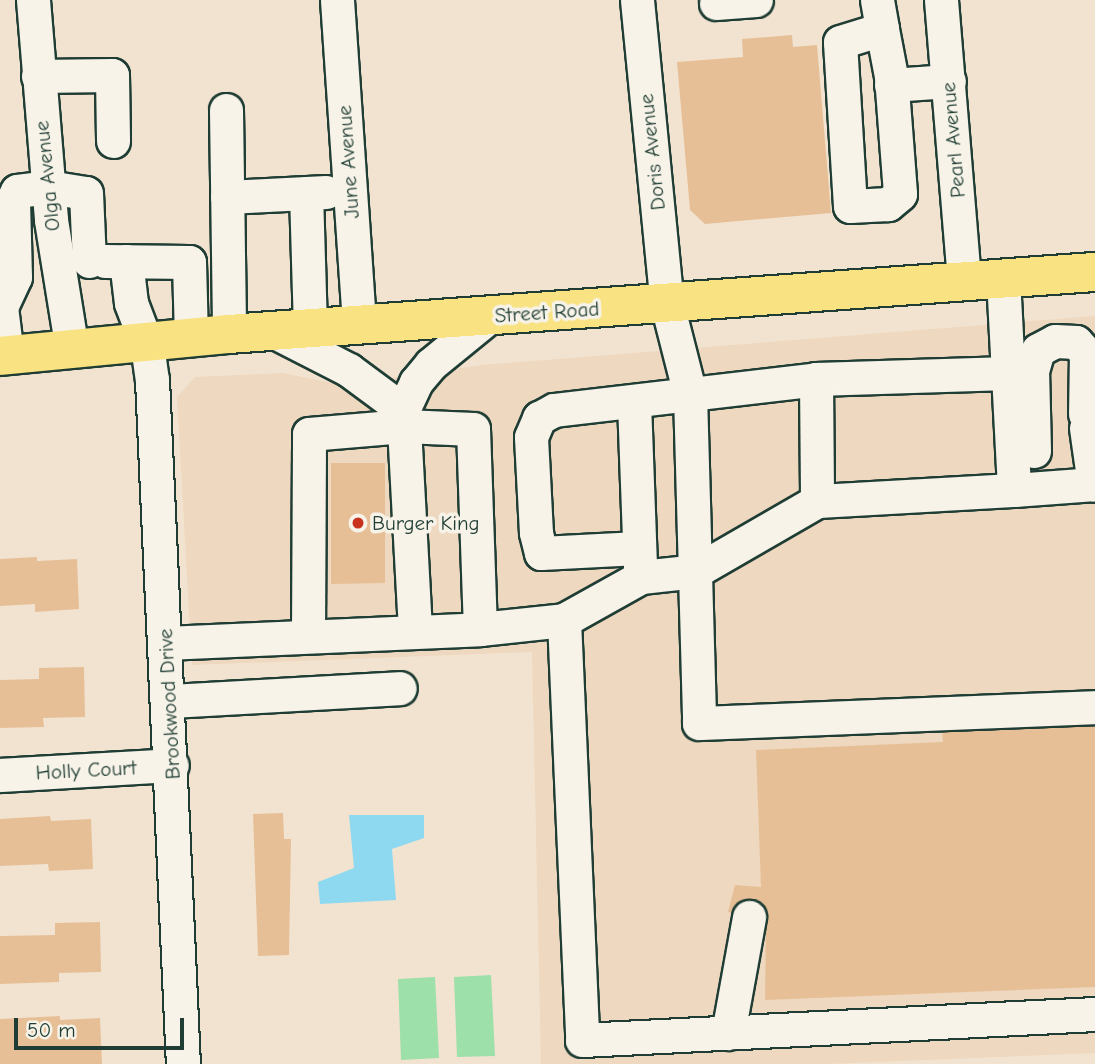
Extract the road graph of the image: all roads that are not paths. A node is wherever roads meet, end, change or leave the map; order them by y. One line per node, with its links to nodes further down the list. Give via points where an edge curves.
1 (33, 0): 8 (street, Olga Avenue)
2 (337, 0): 14 (street, June Avenue)
3 (637, 0): 22 (street, Doris Avenue)
4 (756, 0): 6 (street)
5 (941, 0): 9 (street, Pearl Avenue)
6 (716, 3)
7 (879, 14): 10 (street); 10 (street, via 840,41 850,206 888,204 900,194)
8 (38, 76): 12 (street, via 113,75); 13 (street, Olga Avenue)
9 (948, 81): 10 (street); 21 (street, Pearl Avenue)
10 (891, 85)
11 (226, 110): 16 (street)
12 (113, 141)
13 (48, 187): 17 (street, Olga Avenue); 23 (street, via 22,187 13,199 15,276)
14 (350, 191): 15 (street); 25 (street, June Avenue)
15 (306, 193): 16 (street); 26 (street)
16 (227, 197): 27 (street)
17 (73, 261): 18 (street); 30 (street, Olga Avenue)
18 (126, 261): 28 (street, via 188,262); 29 (street, Brookwood Drive, via 131,303)
19 (1095, 272): 20 (main road, Street Road)
20 (1003, 278): 21 (main road, Street Road); 32 (street)
21 (964, 281): 22 (main road, Street Road)
22 (667, 304): 24 (main road, Street Road); 34 (street, Doris Avenue)
23 (1, 307): 31 (street)
24 (491, 315): 25 (main road, Street Road); 36 (street, via 415,382)
25 (359, 324): 26 (main road, Street Road)
26 (292, 330): 27 (main road, Street Road); 36 (street, via 349,370)
27 (229, 334): 28 (main road, Street Road)
28 (191, 339): 29 (main road, Street Road)
29 (147, 345): 30 (main road, Street Road); 47 (street, Brookwood Drive)
30 (72, 350): 31 (main road, Street Road)
31 (3, 356)
32 (1008, 373): 33 (street); 39 (street)
33 (816, 379): 34 (street); 40 (street)
34 (690, 394): 35 (street); 42 (street, Doris Avenue)
35 (634, 402): 41 (street); 41 (street, via 554,410 539,418 531,437 541,553)
36 (403, 418): 44 (street, via 473,429); 45 (street); 46 (street, via 309,433)
37 (1090, 427): 38 (street); 39 (street, via 1086,353 1076,342 1055,341 1038,350 1032,371)
38 (1094, 484): 39 (street)
39 (1025, 489): 40 (street)
40 (817, 501): 42 (street)
41 (639, 562): 42 (street); 43 (street)
42 (696, 571): 50 (street, Doris Avenue, via 699,723)
43 (564, 620): 44 (street); 55 (street, via 582,1040)
44 (480, 629): 45 (street)
45 (415, 630): 46 (street)
46 (308, 636): 47 (street)
47 (166, 643): 49 (street, Brookwood Drive)
48 (400, 688): 49 (street)
49 (169, 701): 51 (street, Brookwood Drive)
50 (1095, 707)
51 (172, 765): 52 (street, Holly Court); 56 (street, Brookwood Drive)
52 (0, 775)
53 (749, 917): 55 (street)
54 (1095, 1014): 55 (street)
55 (728, 1033)
56 (183, 1064)

